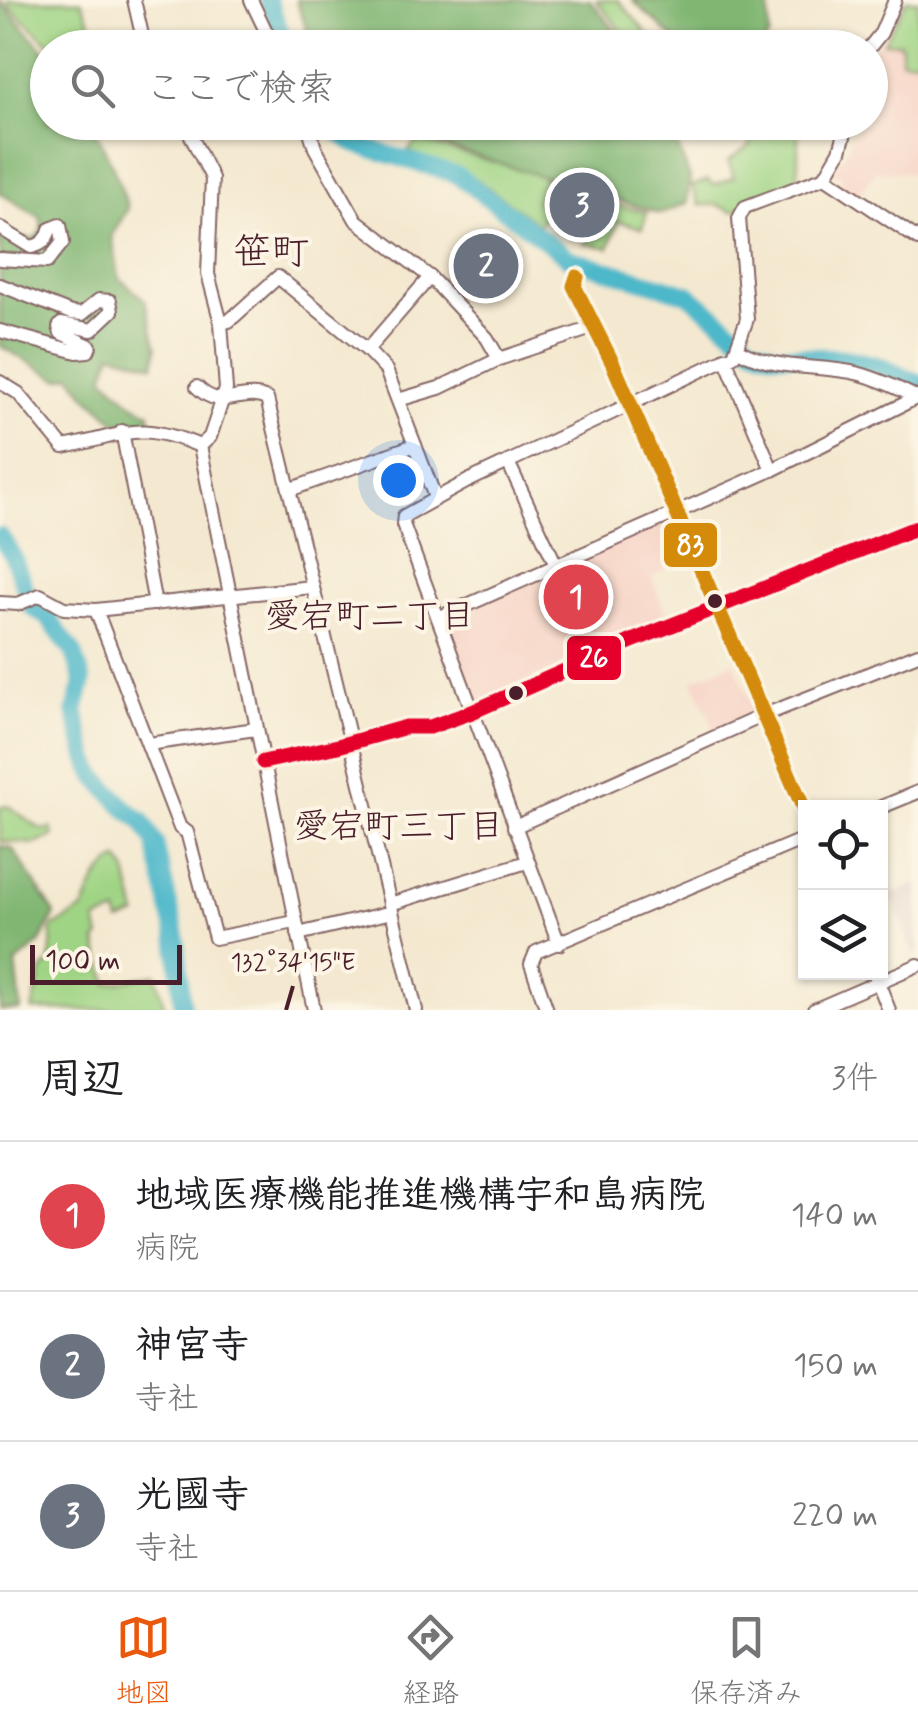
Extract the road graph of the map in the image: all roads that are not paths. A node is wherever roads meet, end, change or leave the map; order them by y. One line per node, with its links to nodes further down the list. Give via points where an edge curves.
1 (134, 0): 4 (street)
2 (251, 0): 5 (street)
3 (895, 0): 6 (street)
4 (142, 30)
5 (265, 30)
6 (883, 30)
7 (193, 140): 17 (street, via 212,178 208,274)
8 (313, 140): 14 (street, via 356,220)
9 (843, 140): 10 (street)
10 (825, 177): 12 (street); 20 (street, via 746,207 739,218 747,319)
11 (0, 228): 13 (street, via 31,247 60,225 63,242 46,262)
12 (918, 240)
13 (0, 260)
14 (430, 277): 21 (street); 23 (street)
15 (577, 278): 18 (street, via 574,286)
16 (0, 285): 19 (street, via 72,313 82,314 99,300 110,301 112,310 92,330 59,327 90,346 88,351)
17 (220, 323): 21 (street, via 278,277); 27 (street)
18 (595, 327): 23 (street); 29 (street)
19 (0, 331)
20 (740, 343): 22 (street); 26 (street, via 760,362 861,374)
21 (367, 350): 28 (street, via 386,370)
22 (725, 358): 29 (street); 34 (street)
23 (499, 359): 28 (street)
24 (0, 382): 30 (street, via 18,392 63,447)
25 (198, 386): 27 (street)
26 (918, 397): 34 (street)
27 (222, 400): 31 (street, via 210,437); 35 (street, via 267,399)
28 (398, 400): 32 (street)
29 (630, 404): 33 (street); 37 (street)
30 (122, 431): 31 (street, via 151,430); 43 (street)
31 (200, 446): 41 (street)
32 (415, 446): 35 (street); 36 (street)
33 (508, 462): 36 (street); 39 (street)
34 (772, 470): 37 (street)
35 (289, 490): 40 (street)
36 (435, 498): 46 (street, via 404,516 403,524)
37 (673, 512): 39 (street); 44 (street)
38 (918, 527): 44 (street)
39 (556, 565): 46 (street)
40 (312, 587): 41 (street); 51 (street)
41 (230, 596): 43 (street); 50 (street)
42 (0, 603): 45 (street, via 40,595 64,608)
43 (155, 604): 45 (street)
44 (716, 607): 48 (street); 49 (street)
45 (96, 610): 52 (street)
46 (438, 618): 48 (street)
47 (918, 654): 49 (street)
48 (472, 712): 51 (street); 57 (street)
49 (762, 716): 55 (street); 57 (street)
50 (256, 729): 52 (street); 53 (street)
51 (350, 743): 53 (street); 60 (street)
52 (148, 744): 61 (street, via 187,832 215,938)
53 (263, 762): 61 (street)
54 (918, 792): 56 (street)
55 (800, 800)
56 (888, 804)
57 (514, 827): 59 (street)
58 (798, 841): 62 (street)
59 (527, 862): 60 (street); 62 (street)
60 (391, 908): 61 (street); 68 (street)
61 (297, 928): 67 (street)
62 (559, 944): 69 (street, via 536,952 531,964)
63 (918, 966): 64 (street)
64 (888, 975)
65 (872, 980): 70 (street)
66 (877, 980): 71 (street)
67 (314, 1010)
68 (416, 1010)
69 (546, 1010)
70 (814, 1010)
71 (889, 1010)

